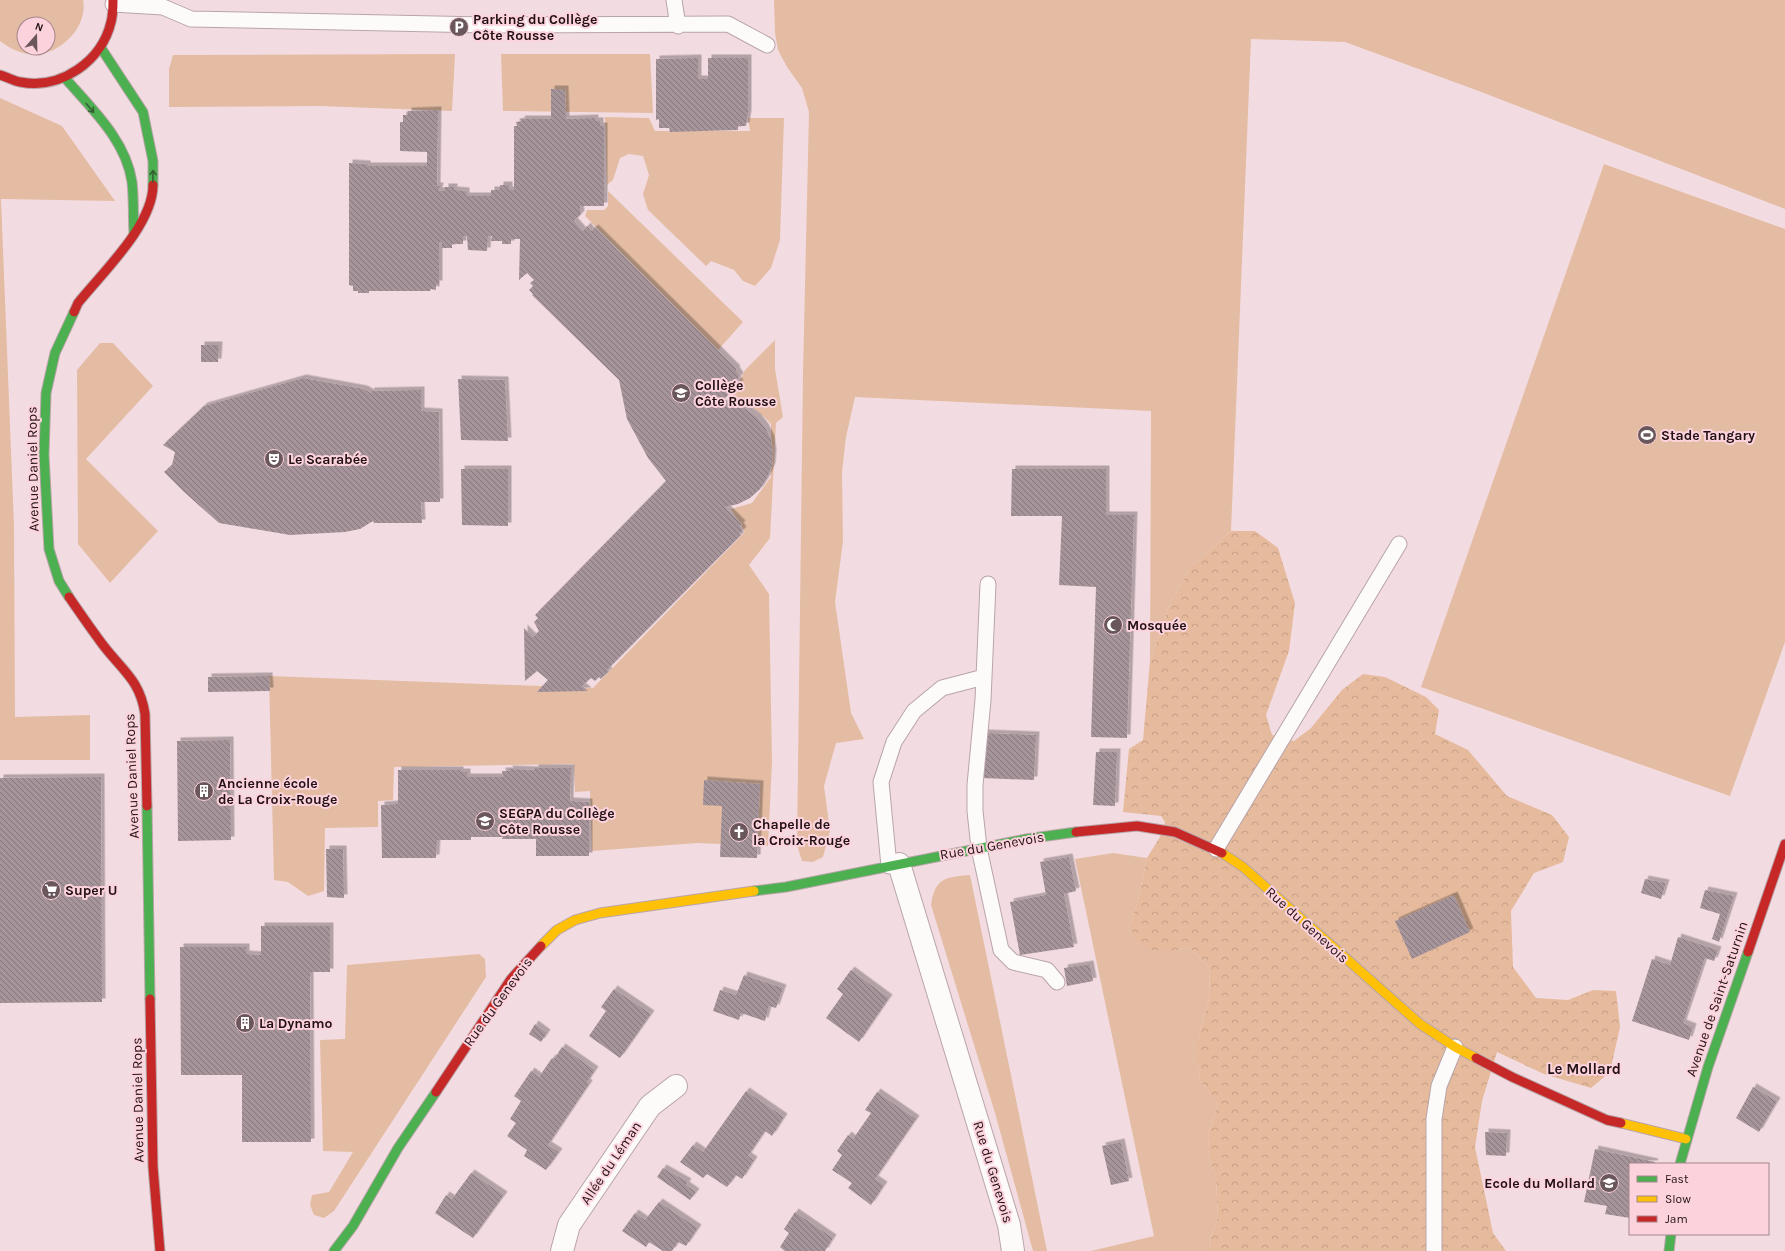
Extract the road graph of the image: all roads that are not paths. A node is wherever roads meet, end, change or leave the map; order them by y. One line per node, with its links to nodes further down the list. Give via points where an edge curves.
1 (674, 0): 3 (lane)
2 (113, 2): 3 (lane, via 163,7 191,18 485,25); 5 (main road, via 114,13 110,31)
3 (678, 26): 4 (lane, via 728,24)
4 (767, 45)
5 (101, 48): 7 (main road, via 85,66); 8 (main road, Avenue Daniel Rops, one-way to 5, via 147,214 151,201 153,161 143,112)
6 (0, 74): 7 (main road, via 11,80 38,83)
7 (65, 78): 8 (main road, one-way to 8, via 121,147 132,181)
8 (134, 235): 22 (main road, Avenue Daniel Rops, via 78,303 55,353 46,393 44,455 49,549 59,581 96,634 129,673 143,699 153,1167)
9 (1400, 544): 14 (lane)
10 (988, 584): 11 (lane)
11 (984, 677): 13 (lane, via 975,785); 15 (lane, via 942,688 914,711 894,742 881,782)
12 (1785, 844): 19 (main road, Avenue de Saint-Saturnin)
13 (978, 848): 14 (main road, Rue du Genevois, via 1092,830 1137,826 1175,832); 15 (main road, Rue du Genevois); 16 (lane, via 1000,950 1013,962 1047,970)
14 (1216, 849): 17 (main road, Rue du Genevois, via 1243,867 1420,1024)
15 (894, 865): 23 (main road, Rue du Genevois, via 786,887 600,913 575,920 557,930 511,979 398,1148 353,1226); 25 (street, Rue du Genevois, via 1009,1225)
16 (1057, 982)
17 (1455, 1047): 19 (main road, Rue du Genevois, via 1538,1090 1607,1120); 26 (lane, via 1440,1086 1434,1118)
18 (676, 1086): 24 (street, Allée du Léman, via 650,1106 570,1225)
19 (1686, 1139): 20 (main road, Avenue de Saint-Saturnin)
20 (1680, 1163)
21 (1671, 1235): 27 (main road)
22 (160, 1251)
23 (334, 1251)
24 (562, 1251)
25 (1013, 1251)
26 (1434, 1251)
27 (1669, 1251)

